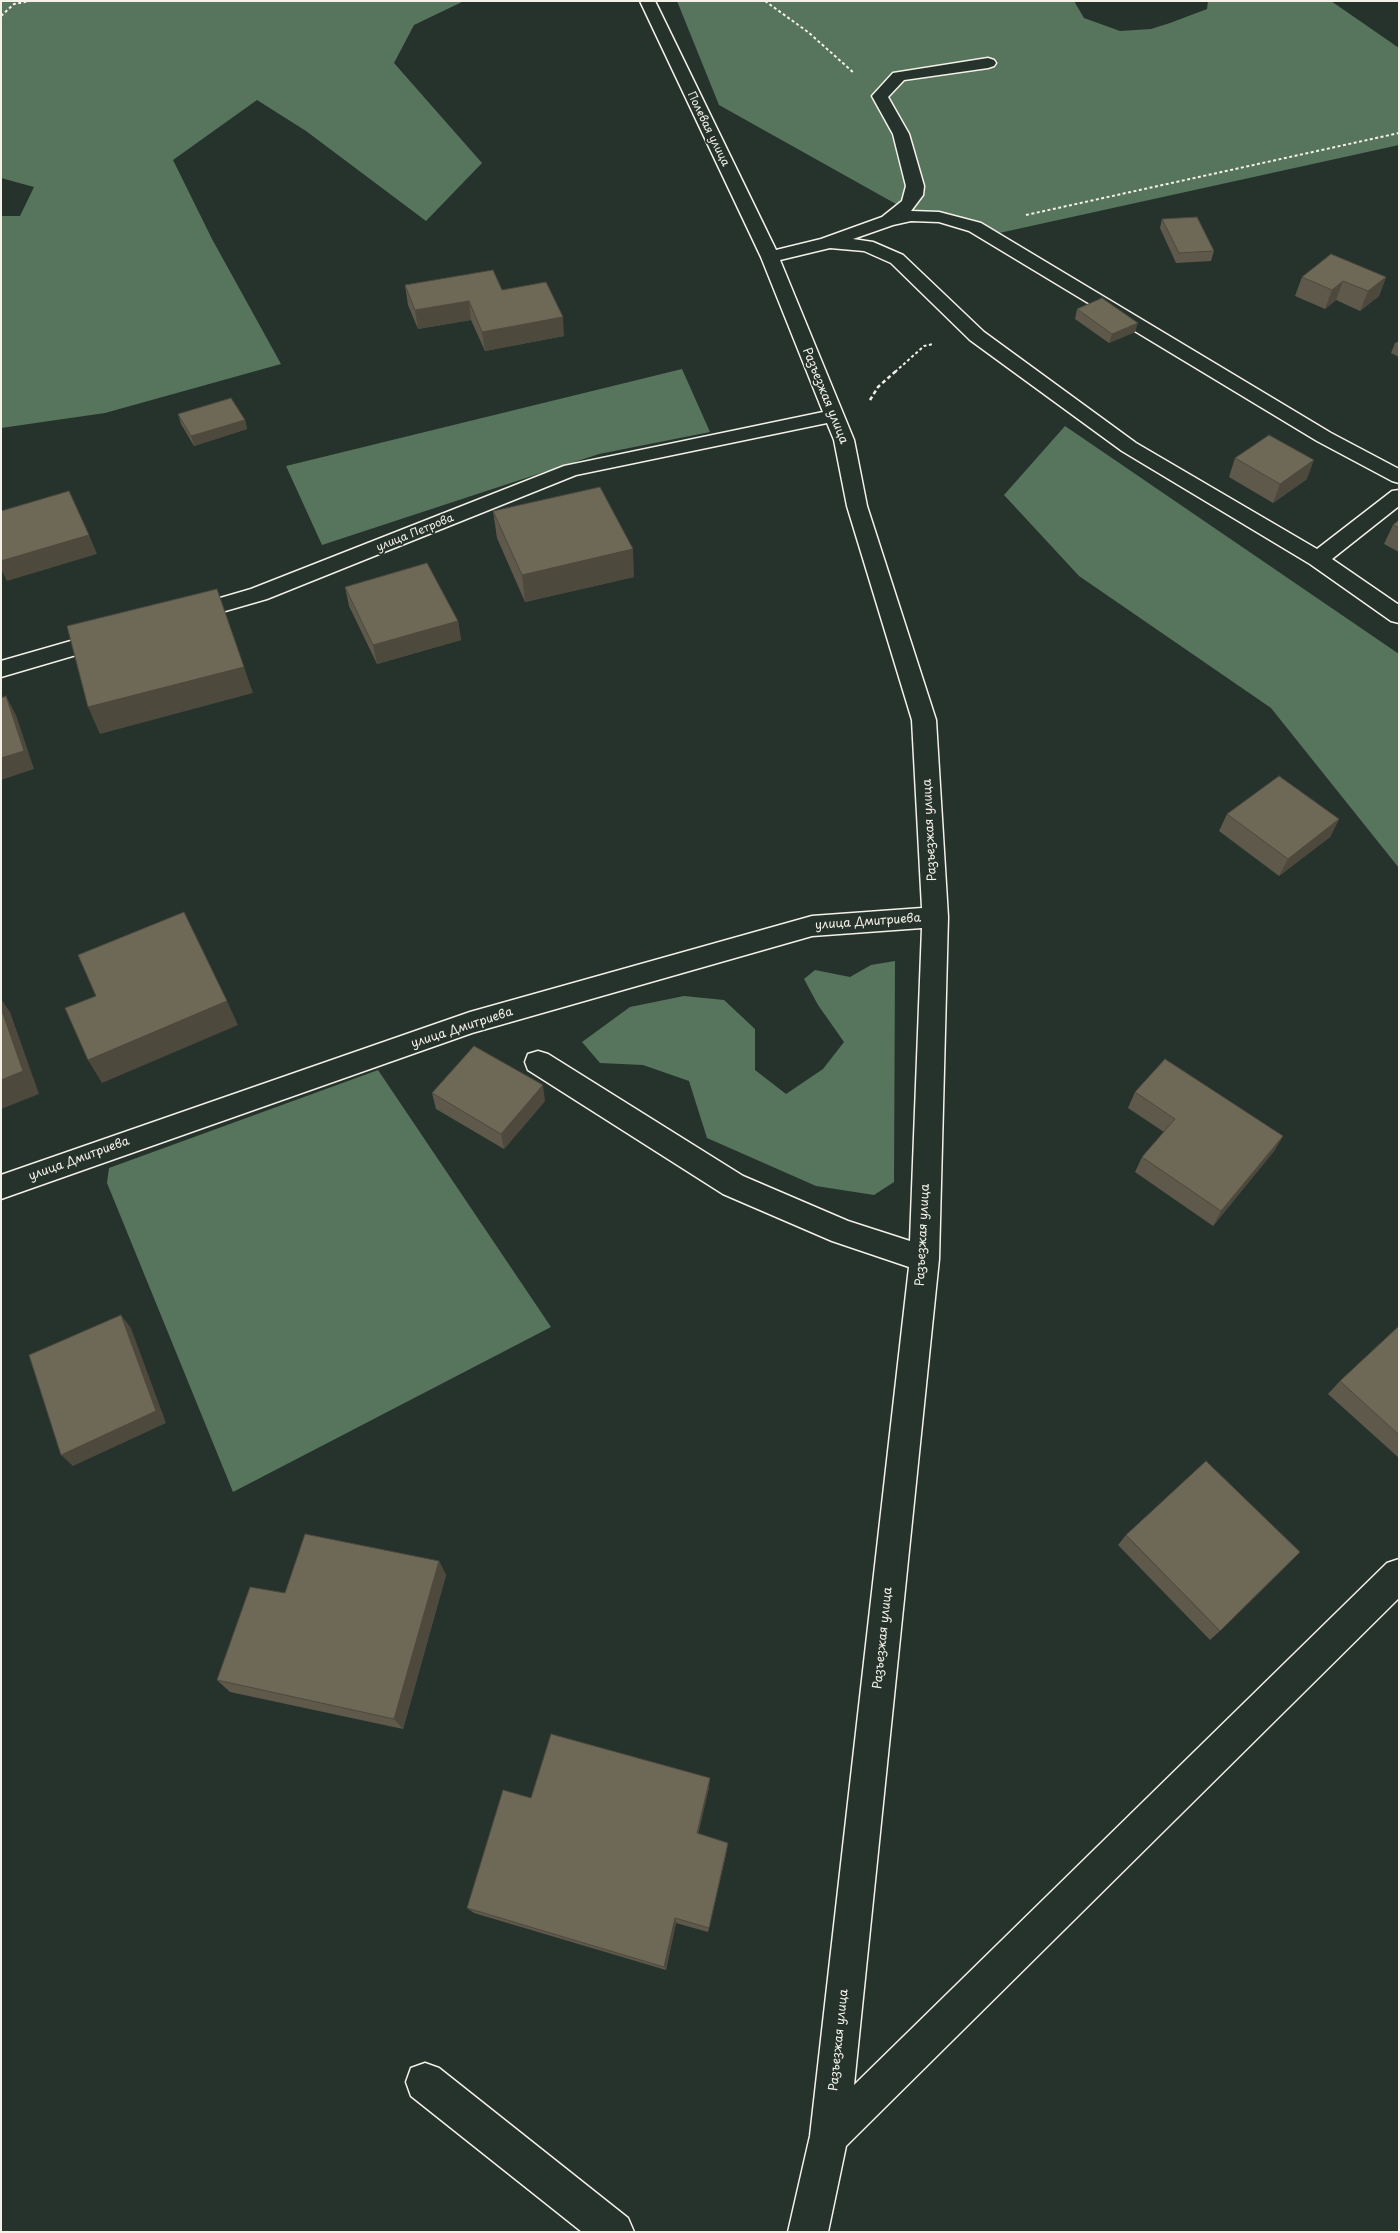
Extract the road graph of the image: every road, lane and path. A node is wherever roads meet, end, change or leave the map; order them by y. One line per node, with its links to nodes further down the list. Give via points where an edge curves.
1 (30, 1): 4 (path, via 14,4)
2 (647, 1): 11 (street, Полевая улица)
3 (765, 1): 6 (path, via 808,32)
4 (1, 16)
5 (988, 63): 6 (street, via 899,76)
6 (880, 96): 8 (street, via 901,134 915,186 909,204)
7 (1399, 133): 9 (path)
8 (888, 220): 9 (street, via 911,216 939,217); 10 (street)
9 (975, 227): 14 (street, via 1324,437)
10 (827, 243): 11 (street); 12 (street, via 867,246 897,259)
11 (770, 257): 13 (street, Разъезжая улица)
12 (977, 336): 13 (path, via 924,346); 16 (street, via 1129,446)
13 (838, 428): 18 (street, улица Петрова, via 571,470 259,594); 21 (street, Разъезжая улица, via 857,506 924,720)
14 (1399, 477)
15 (1399, 496): 16 (street)
16 (1318, 559): 17 (street)
17 (1399, 616)
18 (164, 622)
19 (126, 633): 20 (street)
20 (1, 669)
21 (935, 917): 23 (street, улица Дмитриева, via 812,926 480,1021); 24 (street, Разъезжая улица)
22 (538, 1062): 24 (street, via 733,1185 842,1232)
23 (1, 1187)
24 (924, 1259): 27 (street, Разъезжая улица)
25 (1399, 1575): 27 (street)
26 (425, 2082): 29 (street)
27 (829, 2136): 28 (street, Разъезжая улица)
28 (809, 2231)
29 (614, 2232)

